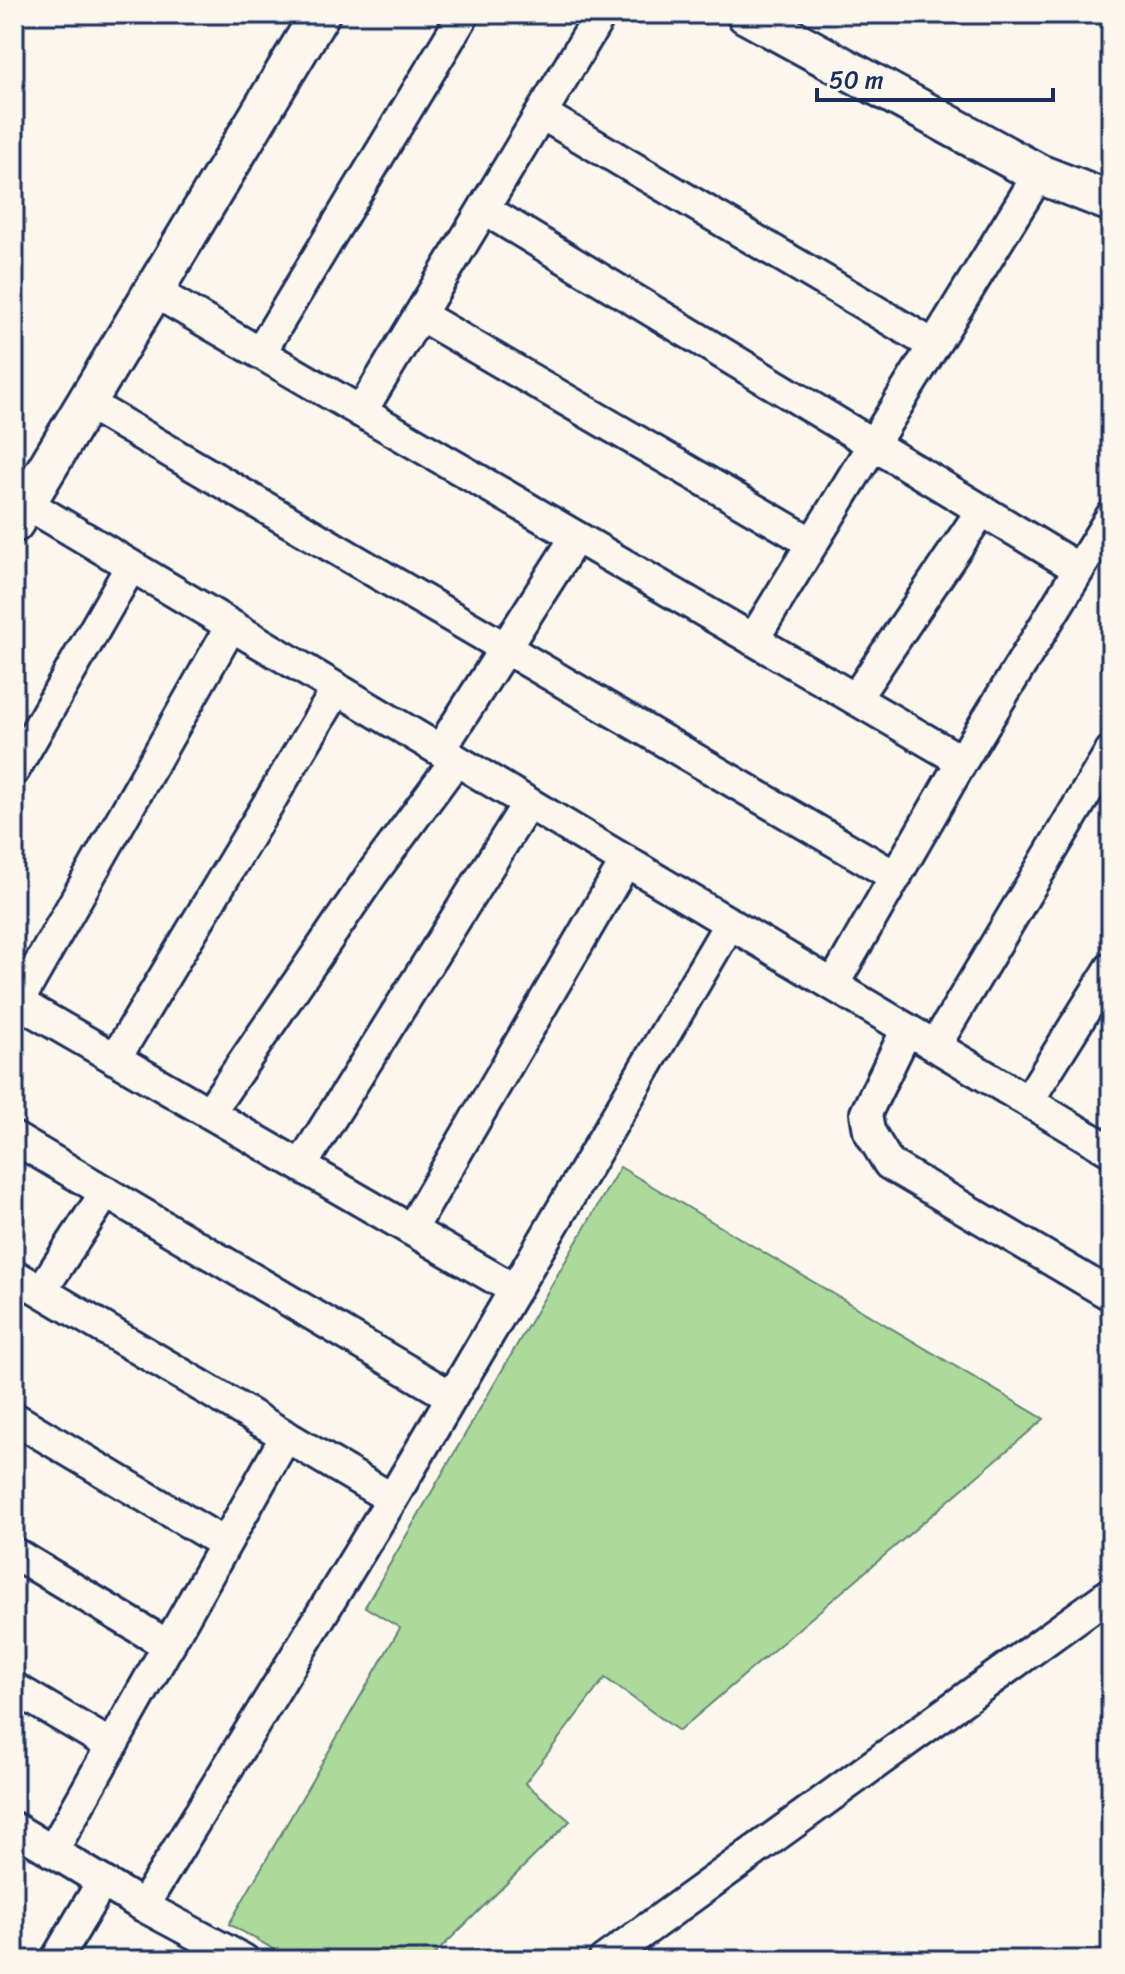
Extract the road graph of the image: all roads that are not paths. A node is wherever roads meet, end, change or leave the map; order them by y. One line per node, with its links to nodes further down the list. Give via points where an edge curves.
1 (320, 14): 9 (street)
2 (464, 14): 12 (street)
3 (601, 14): 5 (street)
4 (746, 14): 6 (street)
5 (542, 114): 8 (street); 11 (street)
6 (1039, 174): 7 (street); 11 (street)
7 (1111, 202)
8 (484, 209): 10 (street); 15 (street)
9 (155, 292): 12 (street); 13 (street)
10 (420, 315): 14 (street); 20 (street)
11 (933, 345): 15 (street)
12 (260, 353): 14 (street)
13 (87, 403): 17 (street); 25 (street)
14 (361, 412): 19 (street)
15 (873, 444): 16 (street); 20 (street)
16 (982, 510): 22 (street); 27 (street)
17 (20, 513): 21 (street)
18 (1111, 517): 22 (street)
19 (576, 537): 24 (street); 25 (street)
20 (812, 543): 24 (street)
21 (131, 566): 23 (street); 31 (street)
22 (1079, 569): 30 (street)
23 (231, 626): 26 (street); 38 (street)
24 (753, 640): 27 (street)
25 (505, 648): 29 (street); 34 (street)
26 (337, 689): 29 (street); 41 (street)
27 (855, 699): 30 (street)
28 (1111, 751): 40 (street)
29 (448, 755): 32 (street); 43 (street)
30 (962, 761): 34 (street)
31 (14, 770)
32 (528, 803): 33 (street); 46 (street)
33 (626, 861): 35 (street); 48 (street)
34 (896, 877): 37 (street)
35 (730, 923): 37 (street); 50 (street)
36 (1111, 968): 42 (street)
37 (833, 985): 39 (street)
38 (16, 1001): 41 (street)
39 (907, 1029): 40 (street); 52 (street, via 866,1113 869,1131 889,1164)
40 (935, 1046): 42 (street)
41 (115, 1059): 43 (street)
42 (1028, 1101): 45 (street)
43 (209, 1113): 46 (street)
44 (14, 1138): 47 (street)
45 (1111, 1151)
46 (301, 1166): 48 (street)
47 (106, 1192): 51 (street); 53 (street)
48 (411, 1230): 50 (street)
49 (14, 1275): 51 (street)
50 (515, 1290): 53 (street)
51 (41, 1291): 55 (street)
52 (1111, 1295)
53 (452, 1397): 56 (street)
54 (14, 1418): 57 (street)
55 (286, 1436): 56 (street); 57 (street)
56 (392, 1499): 66 (street)
57 (225, 1544): 60 (street)
58 (14, 1553): 60 (street)
59 (1111, 1593): 69 (street)
60 (169, 1646): 62 (street)
61 (14, 1688): 62 (street)
62 (112, 1746): 64 (street)
63 (14, 1828): 64 (street)
64 (52, 1852): 65 (street)
65 (102, 1882): 66 (street); 67 (street)
66 (143, 1906): 68 (street)
67 (56, 1960)
68 (244, 1960)
69 (604, 1960)

